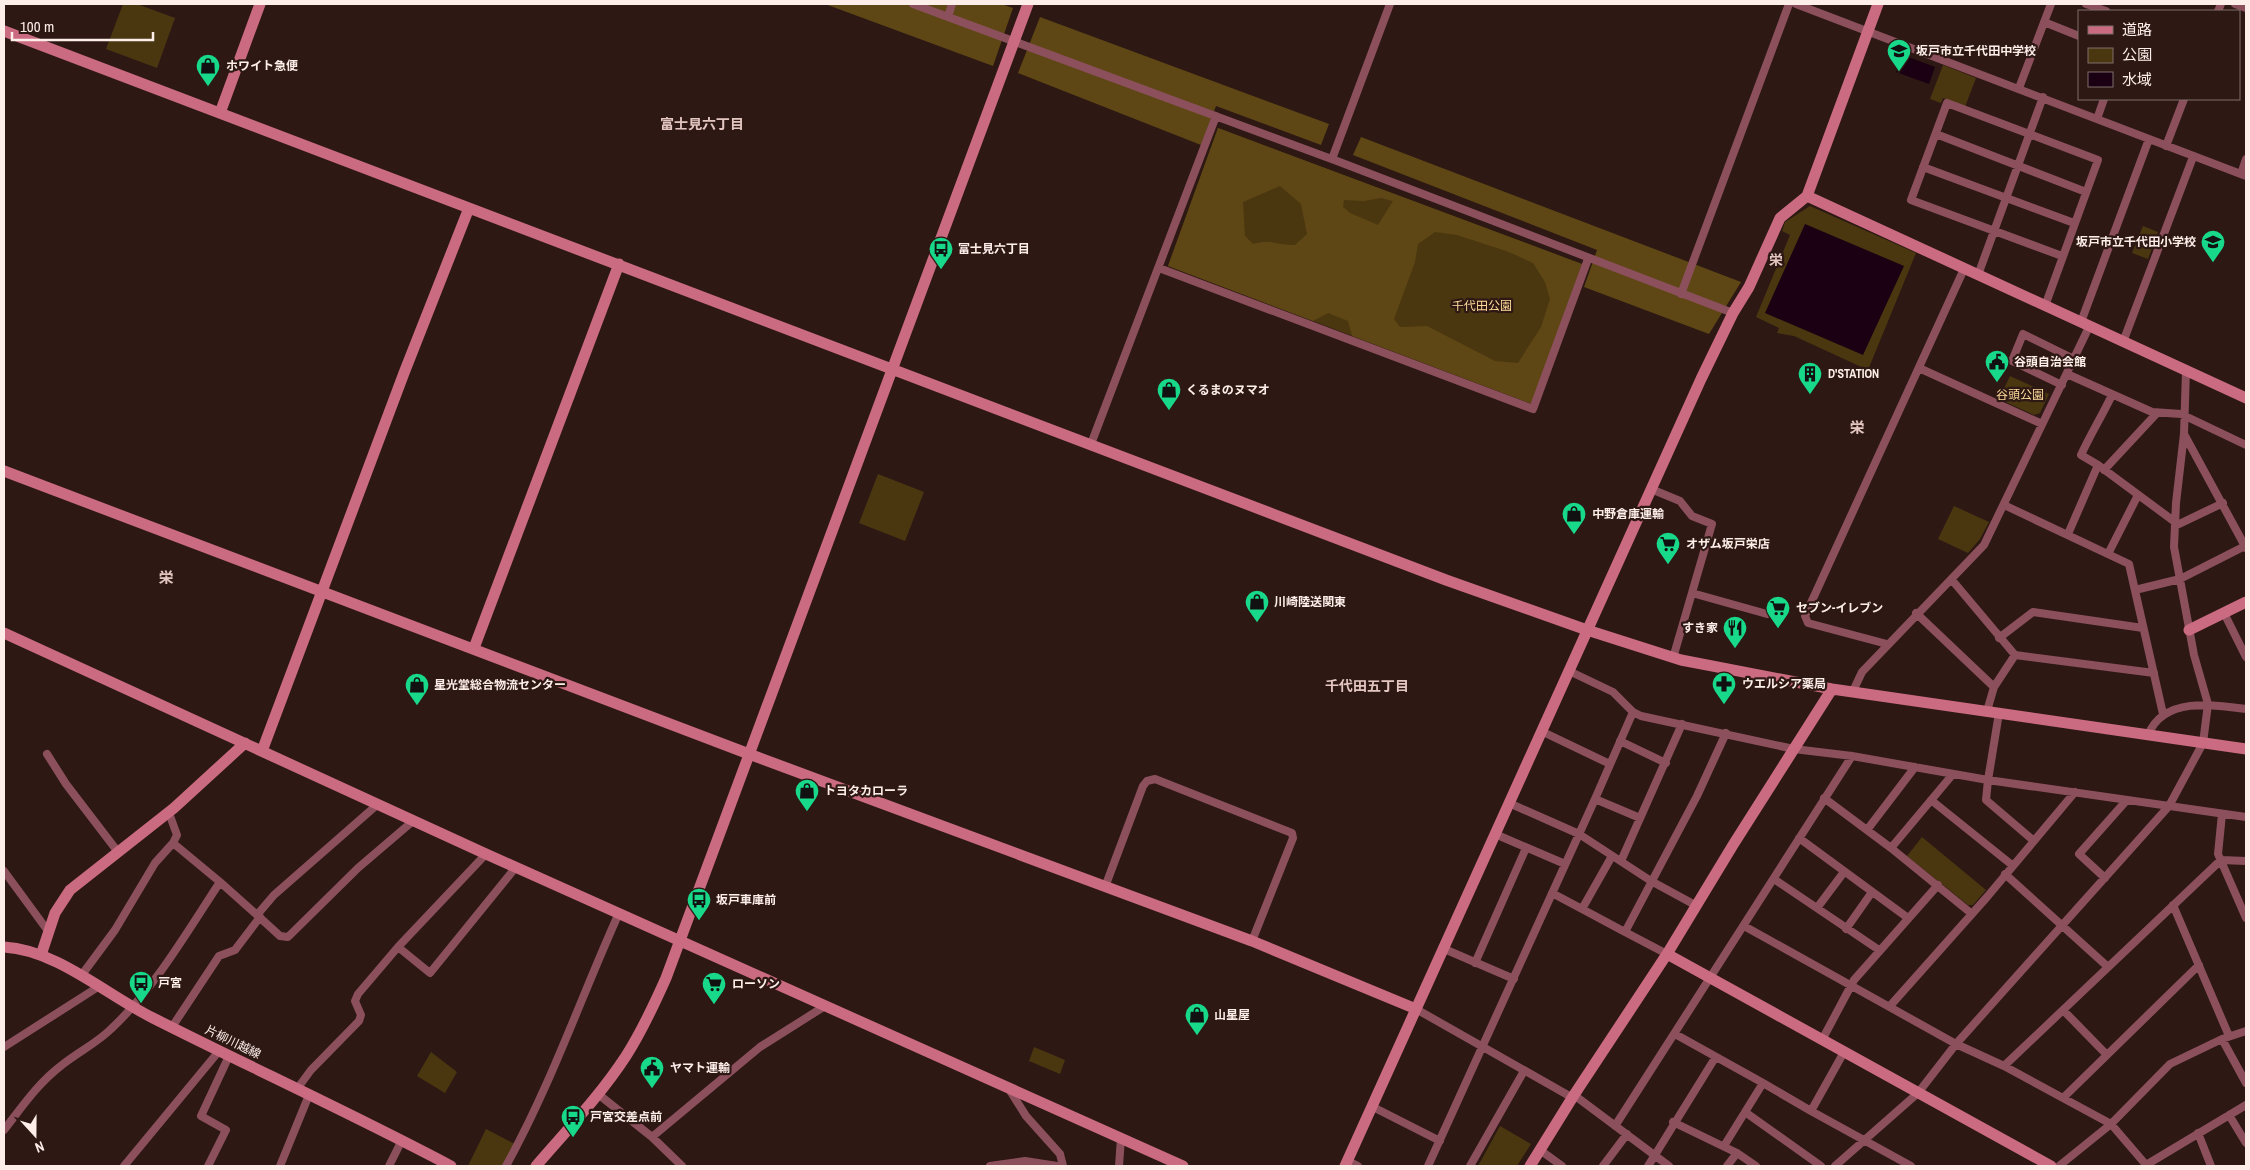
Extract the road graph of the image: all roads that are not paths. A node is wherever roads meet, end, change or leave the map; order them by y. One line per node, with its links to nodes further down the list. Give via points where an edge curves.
1 (260, 4): 24 (street)
2 (913, 4): 14 (street)
3 (952, 4): 14 (street)
4 (1028, 4): 19 (street)
5 (1390, 4): 32 (street)
6 (1789, 4): 49 (street)
7 (1796, 4): 17 (street)
8 (1878, 4): 17 (street)
9 (2051, 4): 15 (street)
10 (2086, 4): 13 (street)
11 (2235, 4): 12 (street)
12 (2246, 8)
13 (2103, 10)
14 (948, 17): 19 (street)
15 (2044, 22): 18 (street); 20 (street)
16 (4, 31): 24 (street)
17 (1867, 31): 20 (street); 38 (street)
18 (2078, 36)
19 (1014, 42): 25 (street); 56 (street)
20 (2019, 88): 21 (street)
21 (2043, 98): 26 (street); 28 (street)
22 (2104, 100): 26 (street)
23 (2184, 100): 30 (street)
24 (220, 113): 40 (street)
25 (1216, 116): 32 (street); 46 (street)
26 (2096, 119): 29 (street)
27 (1936, 134): 28 (street, via 1947,103); 34 (street); 35 (street)
28 (2029, 134): 34 (street); 37 (street, via 2098,160)
29 (2149, 140): 30 (street); 52 (street)
30 (2166, 146): 31 (street)
31 (2193, 156): 36 (street); 53 (street)
32 (1332, 159): 44 (street)
33 (2246, 159): 36 (street)
34 (2018, 166): 37 (street); 39 (street)
35 (1923, 167): 39 (street); 42 (street, via 1911,200)
36 (2243, 175)
37 (2086, 192): 41 (street)
38 (1807, 196): 47 (street); 51 (street, via 1780,218)
39 (2006, 198): 41 (street); 42 (street)
40 (469, 208): 45 (street); 81 (street)
41 (2074, 223): 43 (street)
42 (1994, 230): 43 (street); 48 (street)
43 (2062, 256): 50 (street)
44 (1588, 259): 46 (street, via 1533,409); 49 (street)
45 (619, 264): 56 (street); 93 (street)
46 (1159, 268): 66 (street)
47 (1964, 269): 48 (street); 55 (street)
48 (1978, 275): 50 (street)
49 (1681, 294): 51 (street)
50 (2045, 306): 52 (street)
51 (1733, 313): 70 (street)
52 (2085, 324): 53 (street); 54 (street)
53 (2122, 342): 57 (street)
54 (2074, 359): 58 (street); 59 (street, via 2023,334 2012,361)
55 (1919, 368): 64 (street); 92 (street, via 1805,616 1808,623)
56 (894, 369): 66 (street); 119 (street)
57 (2186, 370): 61 (street); 63 (street)
58 (2067, 374): 59 (street); 60 (street)
59 (2062, 385): 64 (street)
60 (2112, 395): 62 (street); 68 (street, via 2081,455)
61 (2246, 398)
62 (2157, 413): 63 (street); 68 (street)
63 (2184, 416): 65 (street); 67 (street)
64 (2042, 424): 73 (street)
65 (2184, 434): 72 (street); 74 (street)
66 (1091, 444): 88 (street, via 1446,580)
67 (2246, 445)
68 (2101, 468): 71 (street); 75 (street)
69 (4, 471): 81 (street)
70 (1651, 489): 82 (street, via 1680,502 1692,516 1712,524); 88 (street)
71 (2138, 495): 74 (street); 77 (street)
72 (2223, 503): 74 (street); 76 (street)
73 (2004, 505): 75 (street); 79 (street, via 1984,545)
74 (2175, 524): 78 (street, via 2174,546)
75 (2068, 534): 77 (street)
76 (2246, 547): 78 (street)
77 (2108, 554): 80 (street, via 2128,564)
78 (2180, 579): 80 (street); 89 (street)
79 (1952, 580): 84 (street); 91 (street)
80 (2135, 590): 87 (street)
81 (323, 592): 93 (street); 117 (street)
82 (1692, 593): 86 (street); 96 (street)
83 (2246, 602): 85 (street)
84 (1916, 613): 92 (street); 99 (street)
85 (2224, 613): 89 (street); 95 (street)
86 (1767, 614)
87 (2144, 628): 91 (street, via 2033,612); 98 (street)
88 (1587, 630): 96 (street); 97 (street)
89 (2189, 630): 102 (street)
90 (4, 633): 113 (street)
91 (2000, 638): 94 (street)
92 (1887, 644): 101 (street, via 1862,672)
93 (474, 648): 119 (street)
94 (2014, 655): 98 (street); 99 (street)
95 (2246, 657)
96 (1674, 658): 100 (street)
97 (1569, 671): 105 (street, via 1613,692); 109 (street)
98 (2154, 673): 107 (street)
99 (1994, 687): 104 (street)
100 (1832, 689): 101 (street); 115 (street)
101 (1852, 691): 104 (street)
102 (2208, 704): 103 (street); 107 (street); 114 (street)
103 (2246, 709)
104 (1987, 711): 106 (street)
105 (1634, 712): 108 (street); 112 (street)
106 (2000, 713): 111 (street); 125 (street)
107 (2163, 714): 111 (street)
108 (1682, 724): 110 (street); 121 (street)
109 (1541, 731): 122 (street); 131 (street)
110 (1726, 733): 115 (street); 162 (street)
111 (2148, 735): 114 (street)
112 (1620, 741): 121 (street); 122 (street)
113 (245, 743): 117 (street); 134 (street)
114 (2203, 743): 116 (street); 133 (street)
115 (1794, 749): 120 (street); 168 (street)
116 (2246, 749)
117 (262, 751): 132 (street)
118 (47, 754): 147 (street)
119 (750, 754): 164 (street); 181 (street)
120 (1852, 756): 123 (street); 127 (street)
121 (1666, 763): 137 (street)
122 (1610, 764): 128 (street)
123 (1915, 767): 124 (street); 139 (street)
124 (1953, 774): 125 (street); 129 (street)
125 (1988, 780): 126 (street); 143 (street, via 1986,800)
126 (2075, 792): 130 (street); 143 (street)
127 (1824, 798): 139 (street); 142 (street)
128 (1596, 799): 137 (street); 141 (street)
129 (1931, 800): 146 (street); 154 (street)
130 (2126, 801): 133 (street); 159 (street, via 2079,854)
131 (1509, 803): 140 (street); 141 (street)
132 (378, 804): 138 (street); 173 (street, via 274,895)
133 (2169, 806): 135 (street); 159 (street)
134 (169, 813): 144 (street, via 176,835); 147 (street)
135 (2222, 814): 136 (street); 150 (street, via 2218,854)
136 (2246, 817)
137 (1640, 818): 152 (street)
138 (414, 821): 148 (street); 173 (street, via 358,868 288,937 280,936)
139 (1867, 830): 146 (street)
140 (1496, 834): 145 (street); 185 (street)
141 (1579, 834): 149 (street); 153 (street)
142 (1799, 838): 157 (street); 160 (street)
143 (2034, 841): 154 (street)
144 (173, 842): 161 (street); 192 (street, via 155,863 115,930)
145 (1526, 848): 153 (street); 189 (street)
146 (1891, 848): 163 (street)
147 (118, 852): 179 (street, via 70,890 55,913)
148 (486, 854): 155 (street); 184 (street)
149 (1612, 856): 152 (street); 170 (street)
150 (2221, 860): 151 (street); 167 (street); 175 (street)
151 (2246, 861)
152 (1621, 862): 162 (street)
153 (1565, 864): 166 (street)
154 (2012, 865): 158 (street)
155 (516, 867): 171 (street); 184 (street, via 430,972)
156 (4, 871): 179 (street)
157 (1844, 872): 165 (street); 169 (street)
158 (2005, 874): 172 (street); 176 (street)
159 (2105, 878): 176 (street)
160 (1774, 879): 169 (street); 177 (street)
161 (220, 882): 173 (street); 199 (street)
162 (1652, 882): 168 (street); 180 (street)
163 (1938, 885): 172 (street); 174 (street)
164 (1105, 887): 182 (street); 182 (street, via 1143,786 1155,779 1292,833 1293,838)
165 (1872, 892): 174 (street); 178 (street)
166 (1552, 893): 170 (street); 193 (street)
167 (2173, 905): 190 (street); 191 (street)
168 (1697, 906): 188 (street)
169 (1817, 908): 178 (street)
170 (1582, 909): 180 (street)
171 (619, 913): 181 (street); 252 (street, via 558,1060)
172 (1972, 914): 198 (street)
173 (258, 916): 202 (street, via 235,950 219,956)
174 (1908, 918): 186 (street)
175 (2246, 918)
176 (2062, 925): 191 (street); 207 (street)
177 (1744, 926): 194 (street); 195 (street)
178 (1846, 929): 186 (street)
179 (48, 932): 187 (street)
180 (1625, 932): 188 (street)
181 (680, 940): 197 (street); 221 (street, via 651,1013)
182 (1252, 941): 200 (street)
183 (4, 947): 187 (street, 片柳川越線)
184 (398, 947): 219 (street, via 358,994 355,1001 362,1015 359,1021)
185 (1442, 948): 189 (street); 200 (street)
186 (1879, 950): 195 (street)
187 (41, 954): 192 (street, 片柳川越線)
188 (1667, 954): 194 (street); 223 (street)
189 (1475, 963): 193 (street)
190 (2199, 965): 205 (street); 212 (street)
191 (2108, 967): 201 (street)
192 (81, 976): 196 (street, 片柳川越線)
193 (1514, 978): 209 (street)
194 (1711, 978): 204 (street); 206 (street)
195 (1852, 986): 198 (street); 206 (street)
196 (98, 987): 199 (street, 片柳川越線); 208 (street)
197 (825, 1006): 218 (street); 236 (street, via 760,1048)
198 (1890, 1006): 207 (street)
199 (132, 1007): 202 (street, 片柳川越線); 233 (street, via 111,1029 40,1083)
200 (1416, 1009): 209 (street); 226 (street)
201 (2063, 1010): 212 (street); 214 (street)
202 (172, 1027): 211 (street, 片柳川越線)
203 (2246, 1031): 205 (street)
204 (1674, 1034): 213 (street); 232 (street)
205 (2226, 1038): 217 (street); 231 (street, via 2170,1064)
206 (1822, 1040): 210 (street)
207 (1956, 1044): 214 (street); 220 (street)
208 (4, 1046)
209 (1482, 1047): 215 (street); 240 (street)
210 (1844, 1052): 220 (street); 227 (street)
211 (224, 1053): 219 (street, 片柳川越線); 247 (street); 248 (street, via 201,1116 226,1130)
212 (2106, 1054): 224 (street)
213 (1715, 1058): 216 (street); 230 (street)
214 (2004, 1066): 224 (street)
215 (1524, 1071): 223 (street); 261 (street)
216 (1763, 1083): 227 (street); 228 (street)
217 (2246, 1083)
218 (1007, 1086): 237 (street); 257 (street, via 1026,1116 1060,1154)
219 (297, 1088): 222 (street, 片柳川越線)
220 (1918, 1093): 239 (street); 272 (street)
221 (598, 1094): 236 (street); 253 (street)
222 (309, 1095): 238 (street, 片柳川越線); 249 (street)
223 (1573, 1096): 232 (street); 243 (street)
224 (2063, 1098): 231 (street)
225 (2246, 1105): 229 (street)
226 (1373, 1107): 240 (street); 246 (street)
227 (1811, 1111): 239 (street)
228 (1745, 1112): 242 (street); 269 (street)
229 (2229, 1115): 234 (street); 241 (street)
230 (1673, 1122): 242 (street); 245 (street)
231 (2111, 1124): 273 (street); 274 (street)
232 (1615, 1126): 235 (street)
233 (4, 1130)
234 (2198, 1133): 274 (street); 275 (street)
235 (1627, 1134): 245 (street); 264 (street)
236 (652, 1137): 254 (street)
237 (1121, 1138): 258 (street); 259 (street)
238 (402, 1140): 250 (street); 251 (street, 片柳川越線)
239 (1864, 1140): 270 (street); 271 (street)
240 (1440, 1141): 260 (street)
241 (2246, 1143)
242 (1724, 1146): 244 (street)
243 (1540, 1150): 262 (street); 263 (street)
244 (1737, 1152): 267 (street); 268 (street)
245 (1655, 1155): 265 (street); 266 (street)
246 (1350, 1164)
247 (124, 1166)
248 (208, 1166)
249 (280, 1166)
250 (389, 1166)
251 (450, 1166)
252 (506, 1166)
253 (536, 1166)
254 (682, 1166)
255 (990, 1166): 256 (street, via 1025,1160)
256 (1057, 1166)
257 (1063, 1166)
258 (1119, 1166)
259 (1183, 1166)
260 (1428, 1166)
261 (1470, 1166)
262 (1530, 1166)
263 (1562, 1166)
264 (1603, 1166)
265 (1648, 1166)
266 (1670, 1166)
267 (1727, 1166)
268 (1756, 1166)
269 (1821, 1166)
270 (1835, 1166)
271 (1911, 1166)
272 (2051, 1166)
273 (2059, 1166)
274 (2147, 1166)
275 (2211, 1166)

